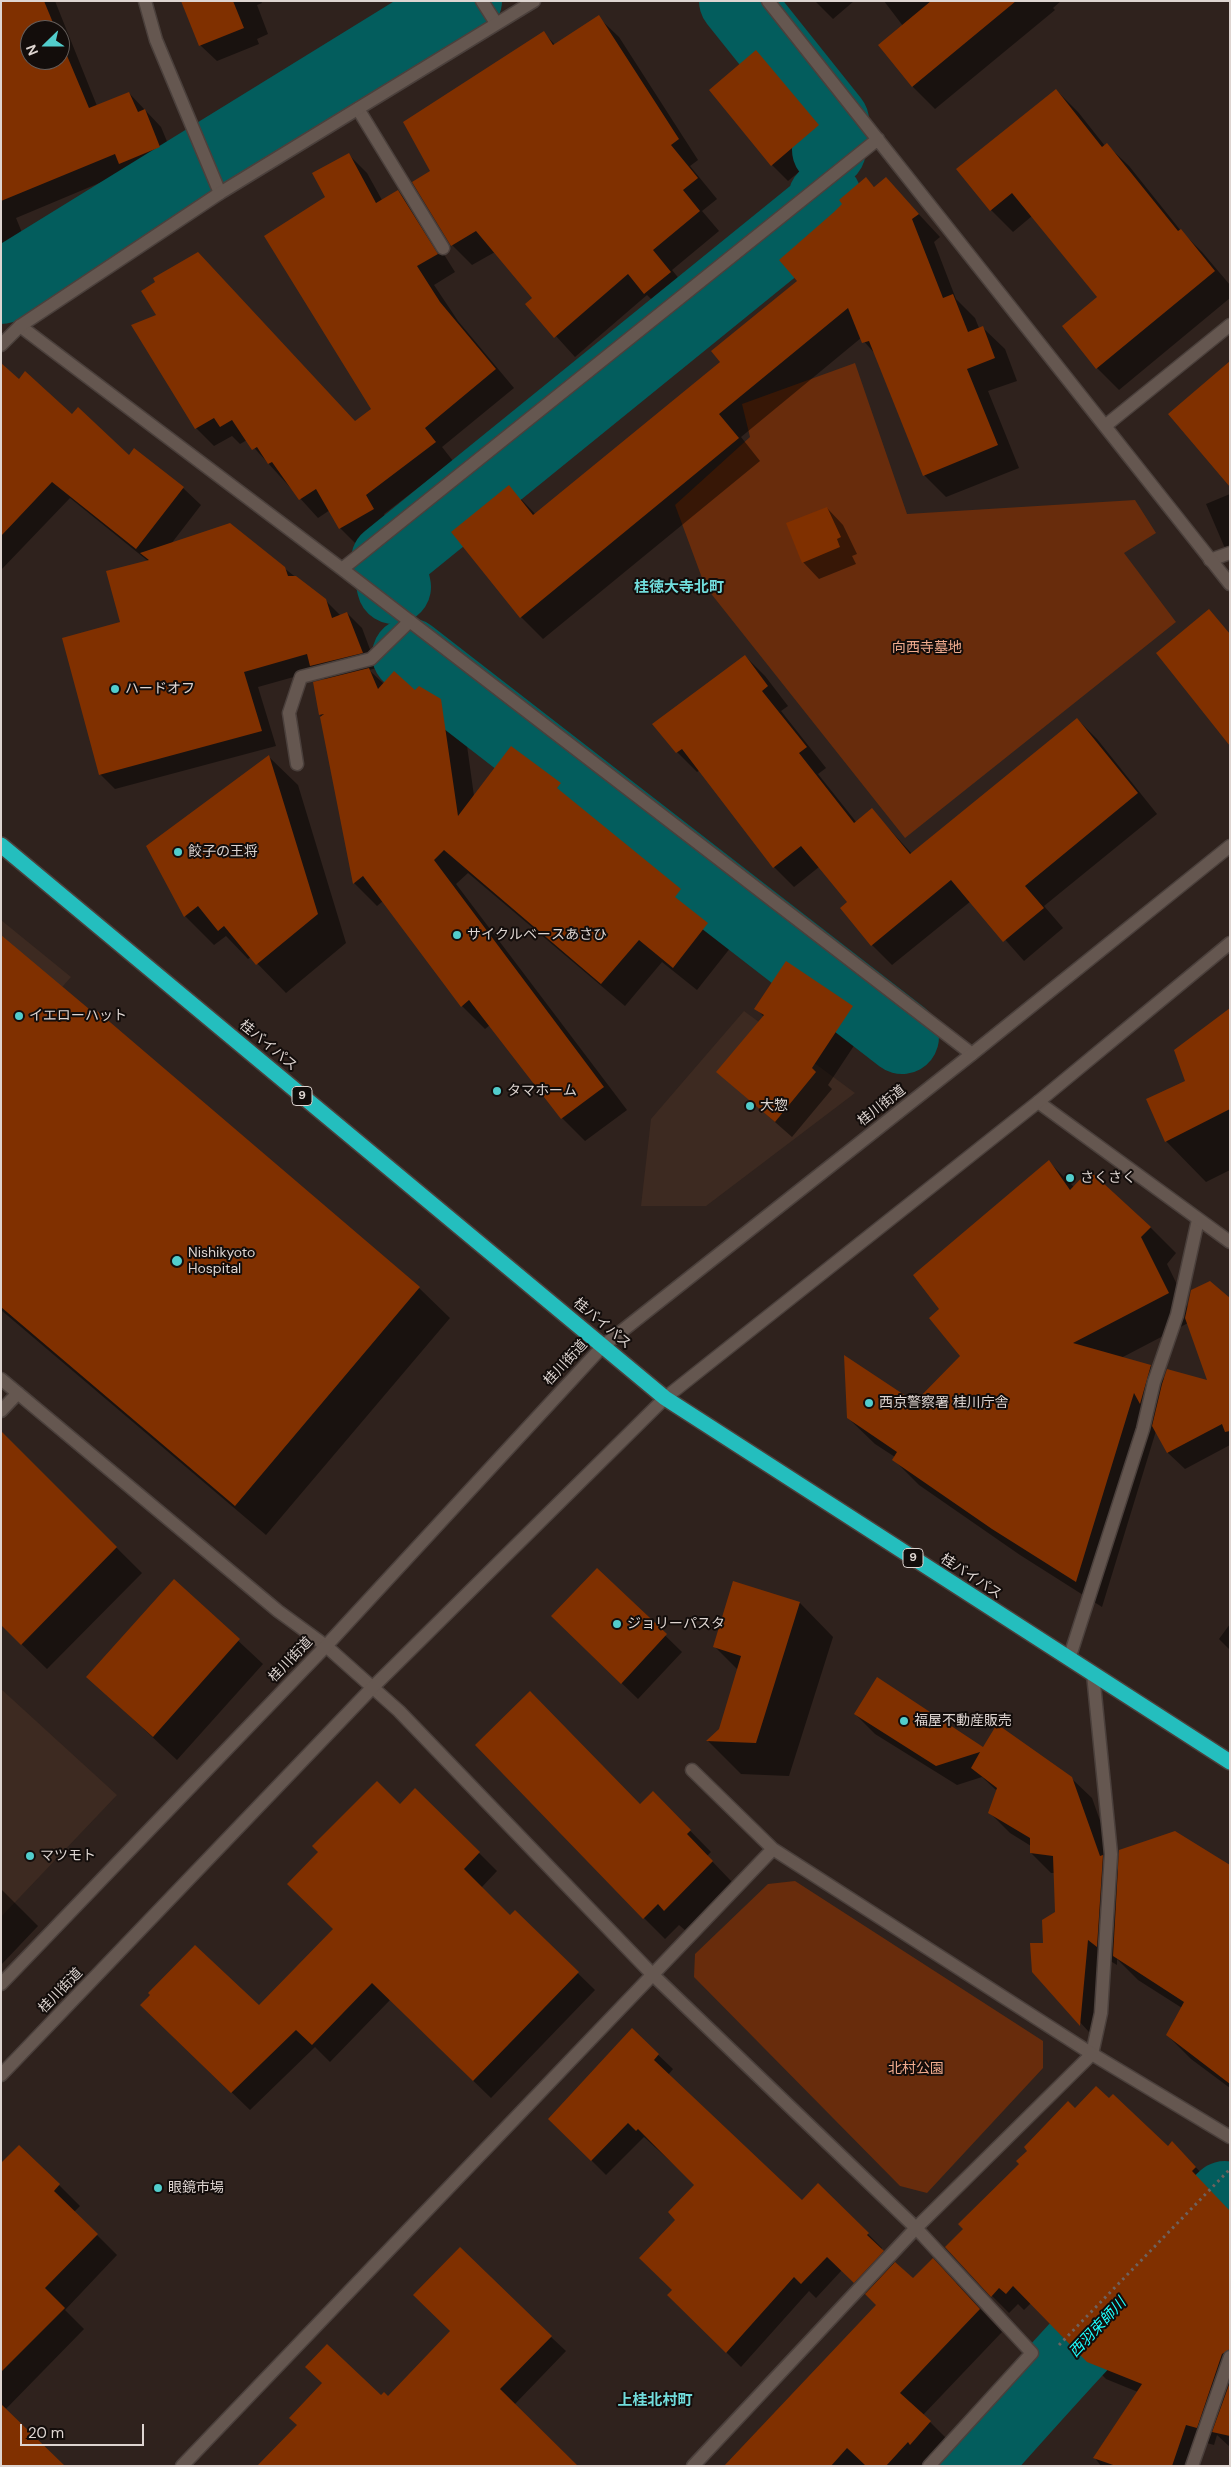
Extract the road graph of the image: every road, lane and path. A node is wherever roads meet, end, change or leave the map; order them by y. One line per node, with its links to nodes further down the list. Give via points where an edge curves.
1 (145, 1): 8 (street, via 156,40)
2 (534, 1): 5 (street)
3 (768, 1): 7 (street)
4 (483, 3): 5 (street)
5 (496, 23): 6 (street)
6 (358, 109): 8 (street); 9 (street)
7 (878, 139): 13 (street); 16 (street)
8 (220, 193): 11 (street)
9 (443, 248)
10 (1230, 325): 13 (street)
11 (20, 326): 12 (street); 16 (street)
12 (1, 345)
13 (1105, 426): 15 (street)
14 (1230, 553): 15 (street)
15 (1210, 560): 17 (street)
16 (342, 569): 18 (street)
17 (1230, 584)
18 (410, 620): 19 (street, via 371,659 301,677 289,713); 23 (street)
19 (297, 764)
20 (1, 845): 27 (highway, 桂バイパス / 9)
21 (1230, 846): 23 (street, 桂川街道)
22 (1230, 943): 24 (street, 桂川街道)
23 (972, 1054): 27 (street, 桂川街道)
24 (1038, 1102): 25 (street); 30 (street, 桂川街道)
25 (1198, 1220): 26 (street); 33 (street, via 1177,1315)
26 (1230, 1242)
27 (603, 1346): 30 (highway, 桂バイパス / 9); 32 (street, 桂川街道)
28 (1, 1379): 29 (street)
29 (18, 1394): 31 (street); 32 (street, via 278,1611)
30 (665, 1398): 33 (highway, 桂バイパス / 9); 35 (street, 桂川街道)
31 (1, 1411)
32 (326, 1646): 35 (street); 40 (street, 桂川街道)
33 (1069, 1659): 34 (highway, 桂バイパス / 9)
34 (1093, 1674): 36 (highway, 桂バイパス / 9); 41 (street, via 1111,1854 1101,2013)
35 (372, 1688): 39 (street, via 399,1711); 42 (street, 桂川街道)
36 (1230, 1762)
37 (692, 1770): 38 (street)
38 (773, 1849): 39 (street); 41 (street)
39 (652, 1974): 45 (street); 48 (street)
40 (1, 1984)
41 (1092, 2054): 43 (street); 45 (street)
42 (1, 2074)
43 (1230, 2137)
44 (1230, 2169): 46 (path, via 1061,2344)
45 (916, 2228): 46 (street); 49 (street)
46 (1032, 2353): 50 (street)
47 (1230, 2356): 51 (street)
48 (182, 2466)
49 (693, 2466)
50 (929, 2466)
51 (1192, 2466)

